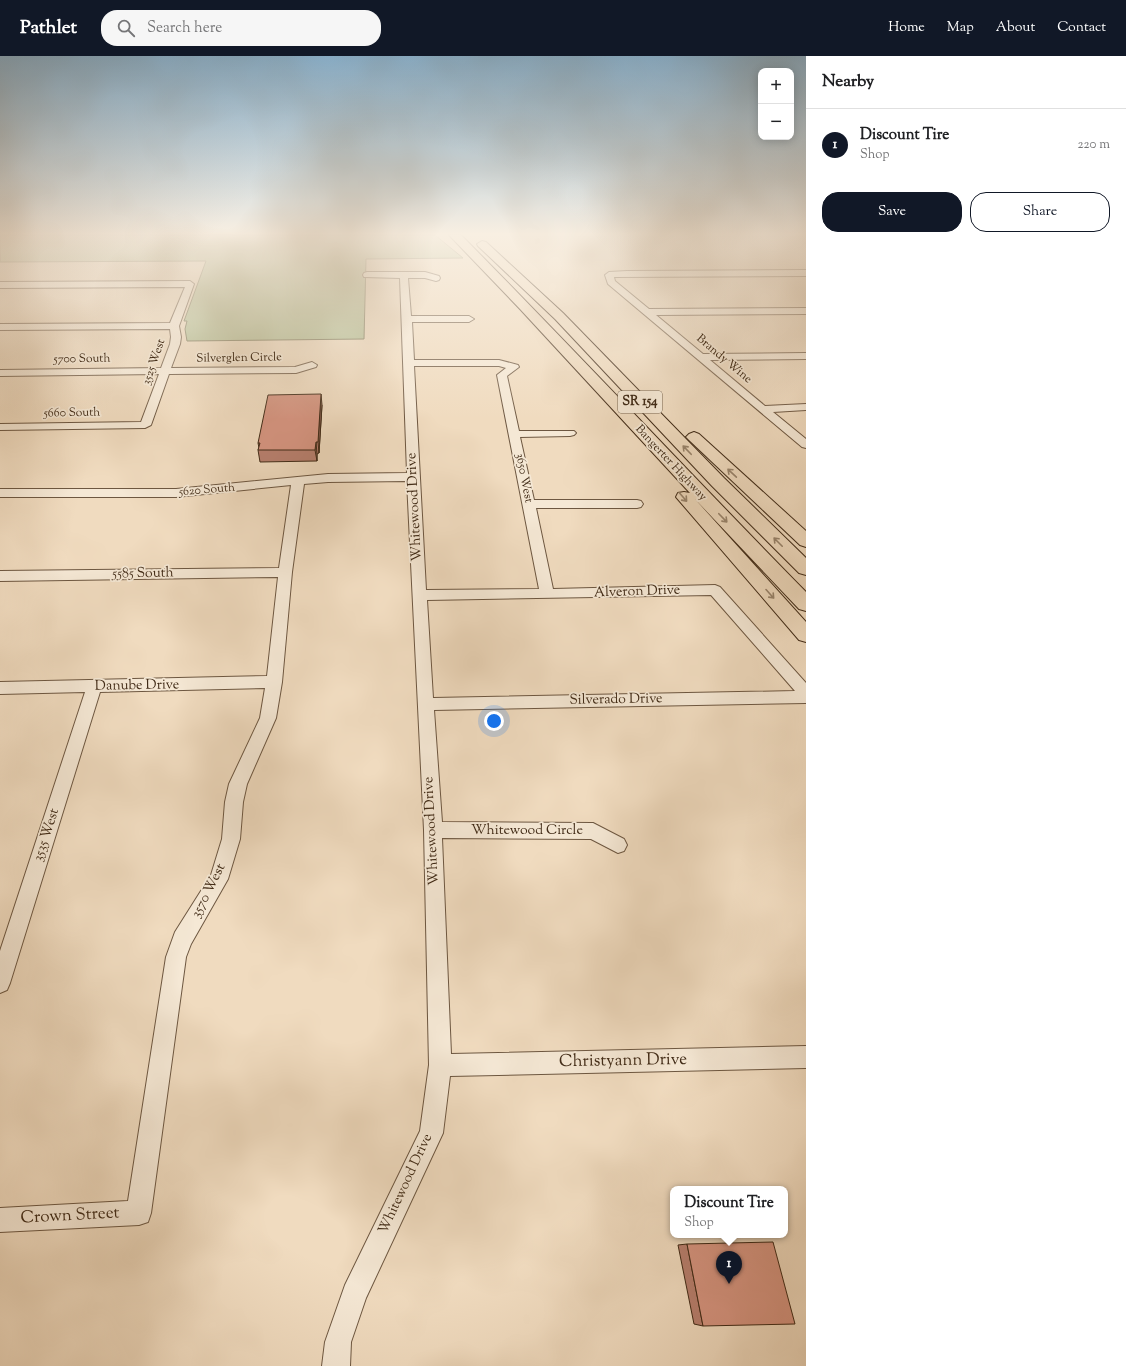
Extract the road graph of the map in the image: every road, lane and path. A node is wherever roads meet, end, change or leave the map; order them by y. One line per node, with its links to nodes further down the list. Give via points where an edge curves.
1 (185, 296): 12 (street, 3525 West)
2 (405, 296): 10 (street, Whitewood Drive)
3 (514, 296): 7 (highway, Bangerter Highway / SR 154)
4 (539, 296): 6 (highway, Bangerter Highway / SR 154)
5 (628, 296): 9 (street, Brandy Wine)
6 (545, 302): 32 (highway, one-way to 6); 33 (highway, Bangerter Highway / SR 154, one-way to 6, via 712,476)
7 (524, 306): 38 (highway, Bangerter Highway / SR 154, one-way to 38); 39 (highway, one-way to 39, via 658,468)
8 (806, 311): 9 (street)
9 (648, 312): 15 (street, Brandy Wine)
10 (407, 319): 11 (street); 16 (street, Whitewood Drive)
11 (469, 319)
12 (174, 326): 13 (street); 18 (street, 3525 West, via 175,344)
13 (0, 327)
14 (806, 356): 15 (street)
15 (702, 357): 21 (street, Brandy Wine)
16 (409, 363): 25 (street, 3650 West, via 499,362 514,367 502,375); 27 (street, Whitewood Drive)
17 (312, 365): 18 (street, Silverglen Circle, via 296,370)
18 (165, 371): 19 (street, 5700 South); 22 (street, 3525 West)
19 (0, 373)
20 (806, 408): 21 (street)
21 (763, 409): 26 (street, Brandy Wine)
22 (145, 425): 23 (street, 5660 South)
23 (0, 427)
24 (570, 433): 25 (street)
25 (515, 434): 30 (street, 3650 West)
26 (806, 445)
27 (413, 477): 28 (street, 5620 South); 37 (street, Whitewood Drive)
28 (298, 481): 29 (street, 5620 South, via 176,493); 34 (street, 3570 West)
29 (0, 493)
30 (529, 504): 31 (street); 36 (street, 3650 West)
31 (637, 504)
32 (806, 541)
33 (806, 569)
34 (285, 572): 35 (street, 5585 South); 40 (street, 3570 West)
35 (0, 576)
36 (547, 594): 37 (street, Alveron Drive); 43 (street, Alveron Drive, via 715,590)
37 (420, 595): 45 (street, Whitewood Drive)
38 (806, 604)
39 (806, 635)
40 (274, 682): 41 (street, Danube Drive); 51 (street, 3570 West, via 268,718 238,784 230,839 219,879 182,939 176,957)
41 (94, 687): 42 (street, Danube Drive); 48 (street, 3535 West)
42 (0, 688)
43 (806, 693)
44 (806, 697): 45 (street, Silverado Drive)
45 (426, 704): 46 (street, Whitewood Drive)
46 (433, 830): 47 (street, Whitewood Circle, via 593,831); 50 (street, Whitewood Drive)
47 (618, 845)
48 (0, 983)
49 (806, 1057): 50 (street, Christyann Drive)
50 (440, 1065): 53 (street, Whitewood Drive, via 431,1133 354,1294 338,1342)
51 (140, 1213): 52 (street, Crown Street)
52 (0, 1220)
53 (336, 1366)

